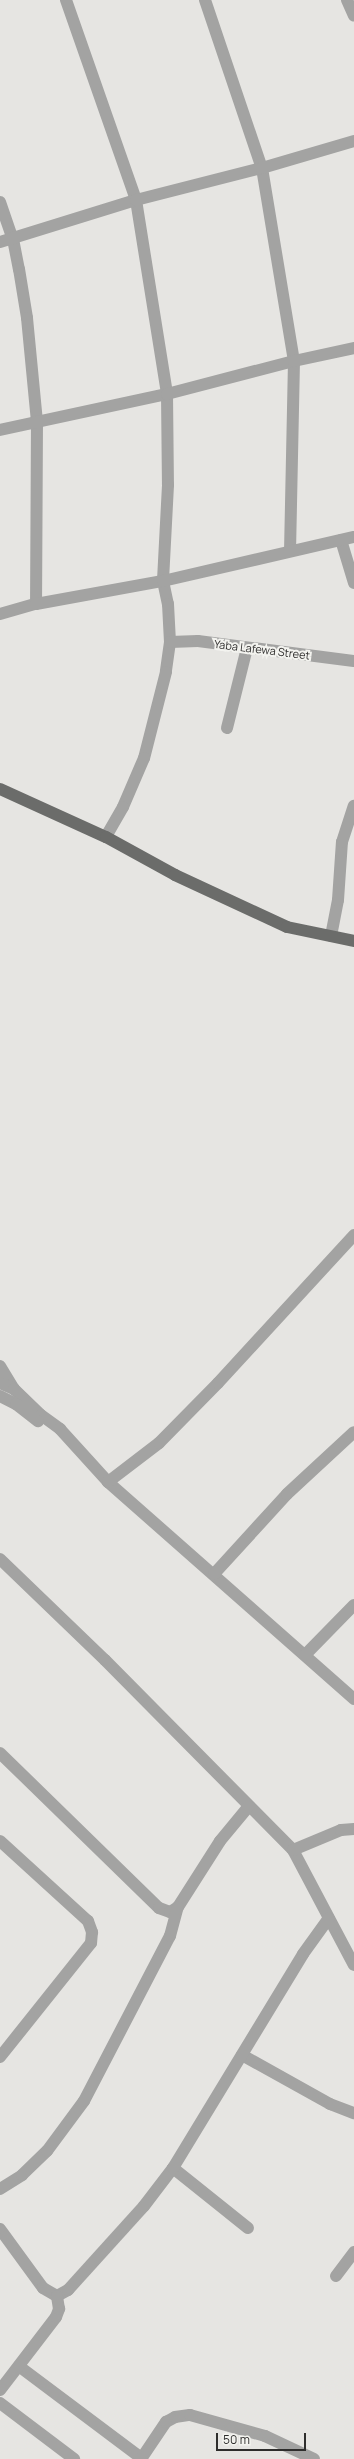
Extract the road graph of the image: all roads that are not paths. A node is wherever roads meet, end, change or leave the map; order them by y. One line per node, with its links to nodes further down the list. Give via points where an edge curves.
1 (66, 0): 7 (street)
2 (205, 0): 6 (street)
3 (347, 0): 4 (street)
4 (354, 16)
5 (354, 141): 6 (street)
6 (262, 168): 7 (street); 12 (street)
7 (136, 200): 9 (street); 13 (street)
8 (0, 202): 9 (street)
9 (13, 239): 10 (street); 14 (street, via 27,318)
10 (0, 242)
11 (354, 348): 12 (street)
12 (294, 361): 13 (street); 18 (street)
13 (167, 394): 14 (street); 19 (street, via 168,485)
14 (37, 421): 15 (street); 21 (street)
15 (0, 430)
16 (354, 537): 17 (street)
17 (340, 540): 18 (street); 20 (street)
18 (290, 551): 19 (street)
19 (163, 581): 21 (street); 23 (street, via 168,604)
20 (354, 583)
21 (36, 604): 22 (street)
22 (0, 614)
23 (170, 642): 24 (street, Yaba Lafewa Street, via 198,641); 29 (street, via 166,672 144,758 123,807)
24 (247, 648): 25 (street, Yaba Lafewa Street); 26 (street)
25 (354, 661)
26 (227, 728)
27 (0, 789): 29 (main road)
28 (354, 806): 30 (street, via 342,842 338,900)
29 (106, 837): 30 (main road, via 175,875 287,927)
30 (330, 936): 31 (main road)
31 (354, 941)
32 (354, 1236): 41 (street, via 159,1443)
33 (0, 1366): 35 (street)
34 (0, 1383): 35 (street)
35 (14, 1389): 39 (street)
36 (0, 1396): 37 (street)
37 (16, 1404): 38 (street); 39 (street, via 37,1421)
38 (0, 1407)
39 (60, 1429): 41 (street)
40 (354, 1432): 43 (street, via 287,1494)
41 (108, 1482): 43 (street, via 160,1530)
42 (0, 1559): 48 (street, via 105,1660)
43 (214, 1574): 45 (street)
44 (354, 1605): 45 (street)
45 (306, 1655): 46 (street)
46 (354, 1699)
47 (0, 1753): 52 (street, via 159,1908 170,1912)
48 (249, 1806): 51 (street); 52 (street, via 220,1841)
49 (354, 1829): 51 (street, via 341,1830)
50 (0, 1841): 56 (street, via 88,1921 92,1932 91,1943)
51 (293, 1850): 53 (street)
52 (178, 1907): 59 (street, via 170,1936 84,2101 46,2151 22,2175)
53 (329, 1918): 54 (street); 55 (street)
54 (354, 1965)
55 (242, 2055): 57 (street, via 330,2104); 58 (street)
56 (0, 2057)
57 (354, 2113)
58 (173, 2168): 60 (street); 64 (street, via 144,2206 91,2266 63,2294)
59 (0, 2189)
60 (248, 2228)
61 (0, 2229): 64 (street, via 43,2288)
62 (354, 2252): 63 (street)
63 (336, 2276)
64 (57, 2296): 65 (street, via 59,2309 56,2317)
65 (20, 2367): 66 (street); 69 (street)
66 (0, 2390)
67 (0, 2403): 68 (street)
68 (74, 2459)
69 (141, 2459): 70 (street, via 166,2422 190,2415 265,2436)
70 (314, 2459)

